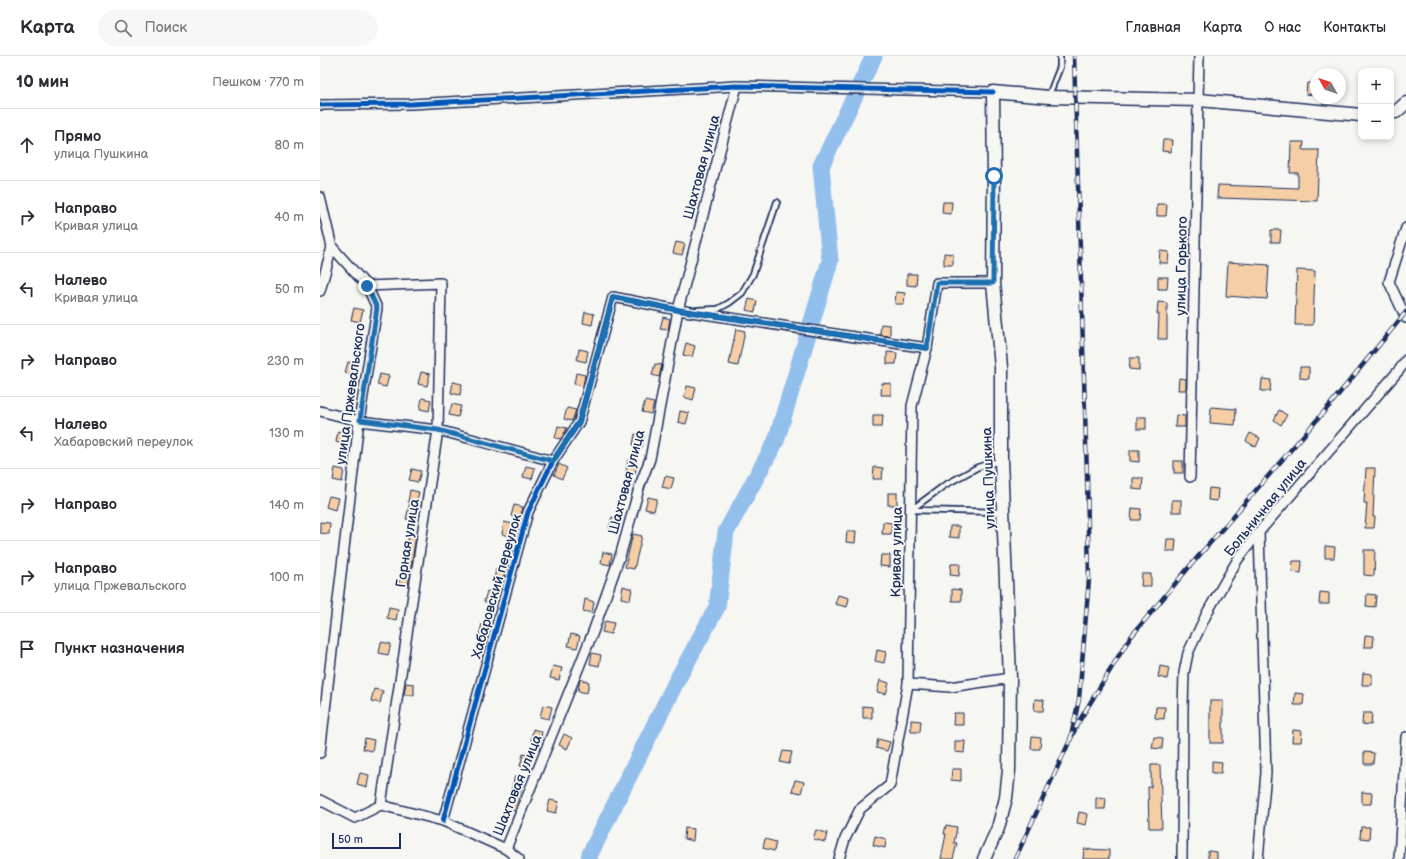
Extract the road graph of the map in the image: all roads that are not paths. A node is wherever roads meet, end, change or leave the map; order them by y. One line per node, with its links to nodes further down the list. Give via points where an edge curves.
1 (1060, 56): 5 (lane, via 1060,67)
2 (1199, 56): 6 (street, улица Горького)
3 (737, 86): 4 (street); 8 (street, via 411,104); 18 (street, Шахтовая улица)
4 (993, 92): 5 (main road); 15 (main road, улица Пушкина)
5 (1048, 97): 6 (main road)
6 (1199, 100): 10 (main road); 27 (street, улица Горького)
7 (1406, 103): 9 (main road)
8 (320, 105)
9 (1394, 112)
10 (1358, 115)
11 (320, 197): 14 (street, улица Пржевальского)
12 (777, 202): 18 (lane, via 754,274 742,293 718,309)
13 (1406, 228): 19 (street, via 1389,282)
14 (332, 247): 16 (street, улица Пржевальского); 17 (street)
15 (993, 283): 20 (street, Кривая улица, via 937,283); 25 (main road, улица Пушкина, via 1001,367)
16 (367, 286): 23 (street, улица Пржевальского, via 377,308); 24 (street, Горная улица, via 441,283)
17 (320, 291)
18 (678, 310): 20 (street); 26 (street, Хабаровский переулок, via 613,297 579,422); 38 (street, Шахтовая улица, via 650,459 621,553 593,632)
19 (1406, 318)
20 (927, 348): 28 (street, Кривая улица, via 912,406)
21 (1406, 360): 30 (street, Больничная улица)
22 (320, 411): 23 (street)
23 (360, 420): 24 (street); 34 (street, улица Пржевальского)
24 (438, 430): 26 (street); 36 (street, Горная улица)
25 (1001, 460): 28 (lane, via 978,467 945,484); 29 (main road, улица Пушкина)
26 (553, 461): 37 (street, Хабаровский переулок, via 528,512)
27 (1190, 477)
28 (910, 510): 29 (lane); 32 (street, Кривая улица)
29 (1004, 512): 31 (main road, улица Пушкина)
30 (1259, 532): 42 (street, Больничная улица, via 1238,559 1208,611 1188,653 1184,673); 43 (street, via 1266,773)
31 (1010, 678): 32 (street, via 950,687); 41 (main road, улица Пушкина, via 1009,770 1006,798 998,828)
32 (908, 684): 40 (street, Кривая улица, via 890,785 860,809)
33 (1406, 737): 44 (street)
34 (320, 753)
35 (320, 800): 36 (street, via 355,818)
36 (381, 805): 37 (street)
37 (443, 822): 38 (street)
38 (506, 849): 39 (street)
39 (519, 859)
40 (839, 859)
41 (984, 859)
42 (1182, 859)
43 (1258, 859)
44 (1399, 859)

